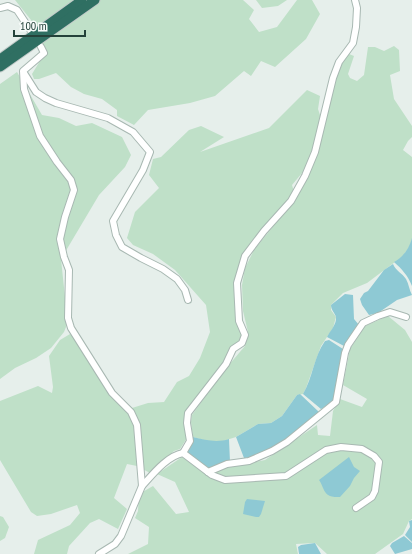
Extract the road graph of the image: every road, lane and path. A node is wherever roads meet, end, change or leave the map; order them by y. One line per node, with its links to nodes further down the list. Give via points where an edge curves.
1 (82, 0): 7 (highway)
2 (95, 0): 8 (highway)
3 (355, 0): 12 (street, via 357,8 353,43 339,62 333,78 305,176 291,201 245,256 238,283 240,321 245,335 242,343 233,349 226,364 188,413 190,441)
4 (0, 8): 5 (street, via 8,6 17,10)
5 (31, 31)
6 (41, 47): 9 (street, via 44,53)
7 (0, 59)
8 (0, 67)
9 (23, 71): 10 (street, via 36,92 45,98 108,118 133,132 146,146 150,152 143,170 114,221 116,235 122,247 177,279); 14 (street, via 24,89 40,136 71,180 74,190 60,239 69,270 68,318 71,328 112,393 131,412 137,425)
10 (188, 300)
11 (406, 317): 13 (street, via 390,312 363,323 345,353 336,402 287,442 258,458 226,464)
12 (183, 453): 13 (street); 14 (street, via 167,461)
13 (208, 472): 15 (street, via 225,480 286,476 326,450 341,447 362,449 378,459 378,474 372,497)
14 (142, 486): 16 (street, via 121,536 115,544)
15 (356, 508)
16 (100, 554)

